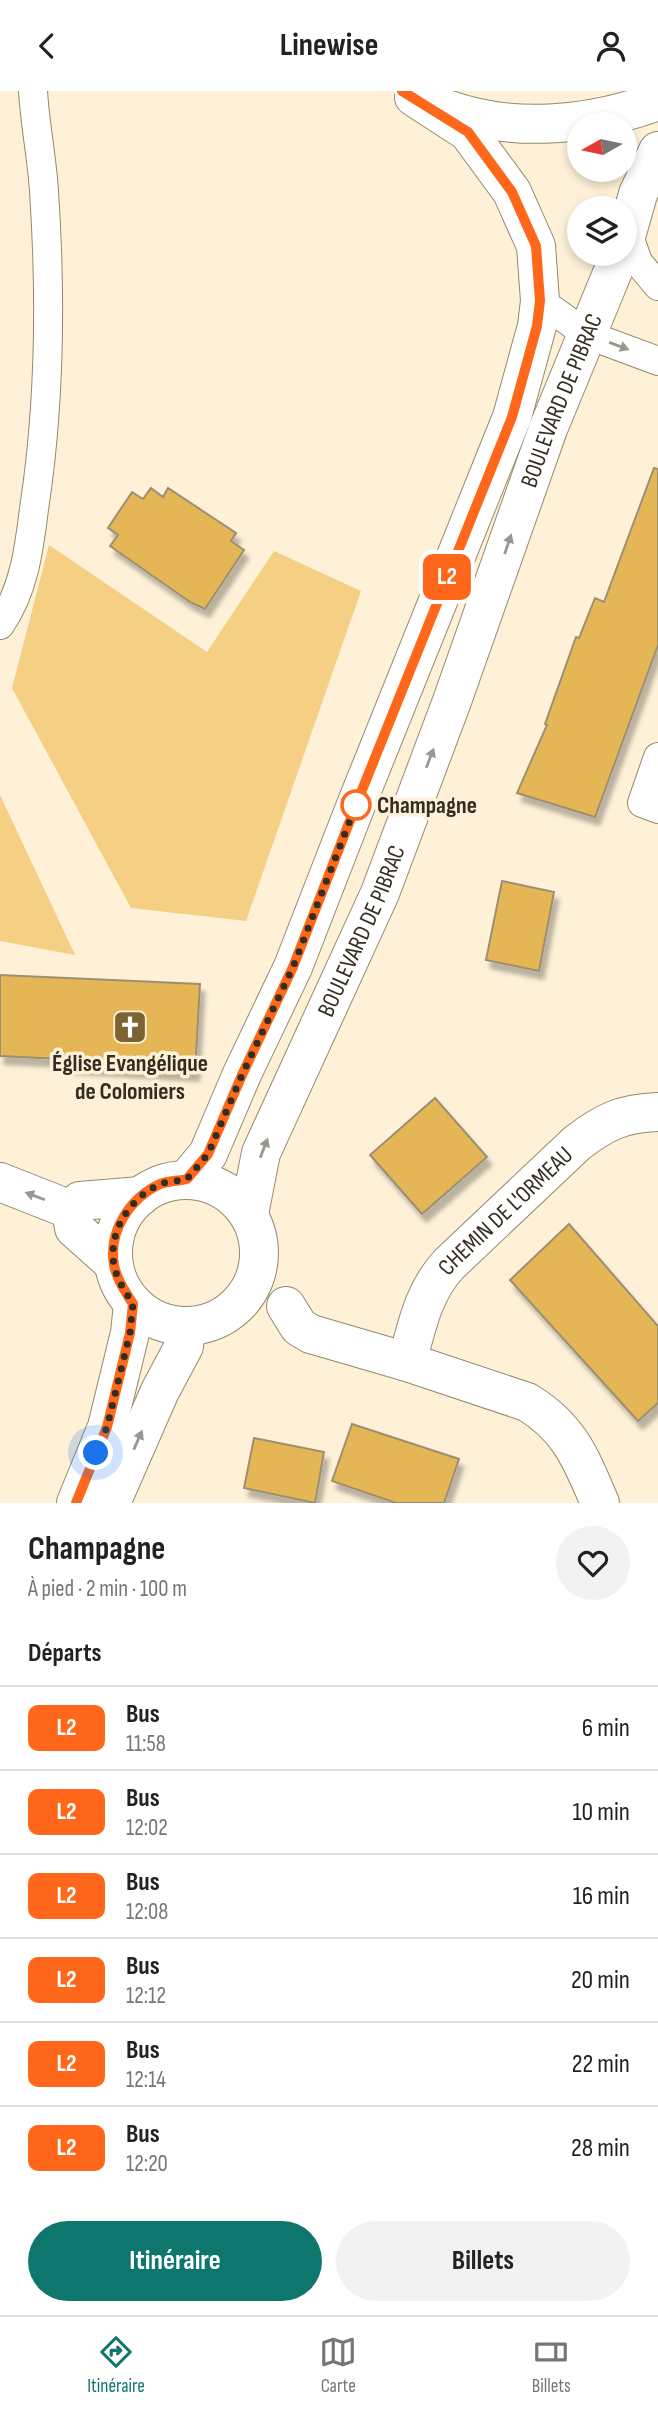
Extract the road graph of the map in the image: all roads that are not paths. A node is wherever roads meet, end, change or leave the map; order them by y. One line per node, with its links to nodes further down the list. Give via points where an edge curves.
1 (33, 91): 12 (lane, via 47,243 44,414 27,559 11,609)
2 (408, 94): 3 (street, via 477,118 537,124 592,119); 9 (street, BOULEVARD DE PIBRAC, via 468,132 512,192 536,246)
3 (658, 101)
4 (658, 151): 5 (street, BOULEVARD DE PIBRAC)
5 (637, 197)
6 (637, 261): 8 (lane)
7 (615, 266): 10 (street, BOULEVARD DE PIBRAC)
8 (658, 286)
9 (540, 301): 10 (lane); 16 (street, BOULEVARD DE PIBRAC, via 512,417 293,967 208,1154)
10 (588, 335): 11 (lane, one-way to 11); 20 (street, BOULEVARD DE PIBRAC, one-way to 10, via 261,1153 380,893 548,429)
11 (658, 361)
12 (0, 625)
13 (658, 757): 14 (lane, via 642,803)
14 (658, 809)
15 (658, 1112): 25 (street, CHEMIN DE L'ORMEAU, via 619,1118 595,1129 449,1264 423,1304)
16 (187, 1179): 18 (street, via 162,1183); 20 (street, via 211,1184 233,1196)
17 (0, 1182): 19 (street, one-way to 17)
18 (141, 1196): 19 (street, via 80,1201); 21 (street, via 124,1214 114,1238)
19 (71, 1210): 21 (street, via 74,1227)
20 (249, 1214): 24 (street, via 258,1236 260,1260 253,1283 240,1303 216,1321)
21 (113, 1263): 22 (street)
22 (133, 1304): 24 (street, via 167,1324); 26 (street, via 107,1427)
23 (286, 1306): 25 (street, via 299,1327 311,1333)
24 (186, 1327): 27 (street, one-way to 24, via 184,1346)
25 (407, 1362): 28 (street, via 527,1402 545,1413 579,1454)
26 (76, 1503)
27 (111, 1503)
28 (600, 1503)

